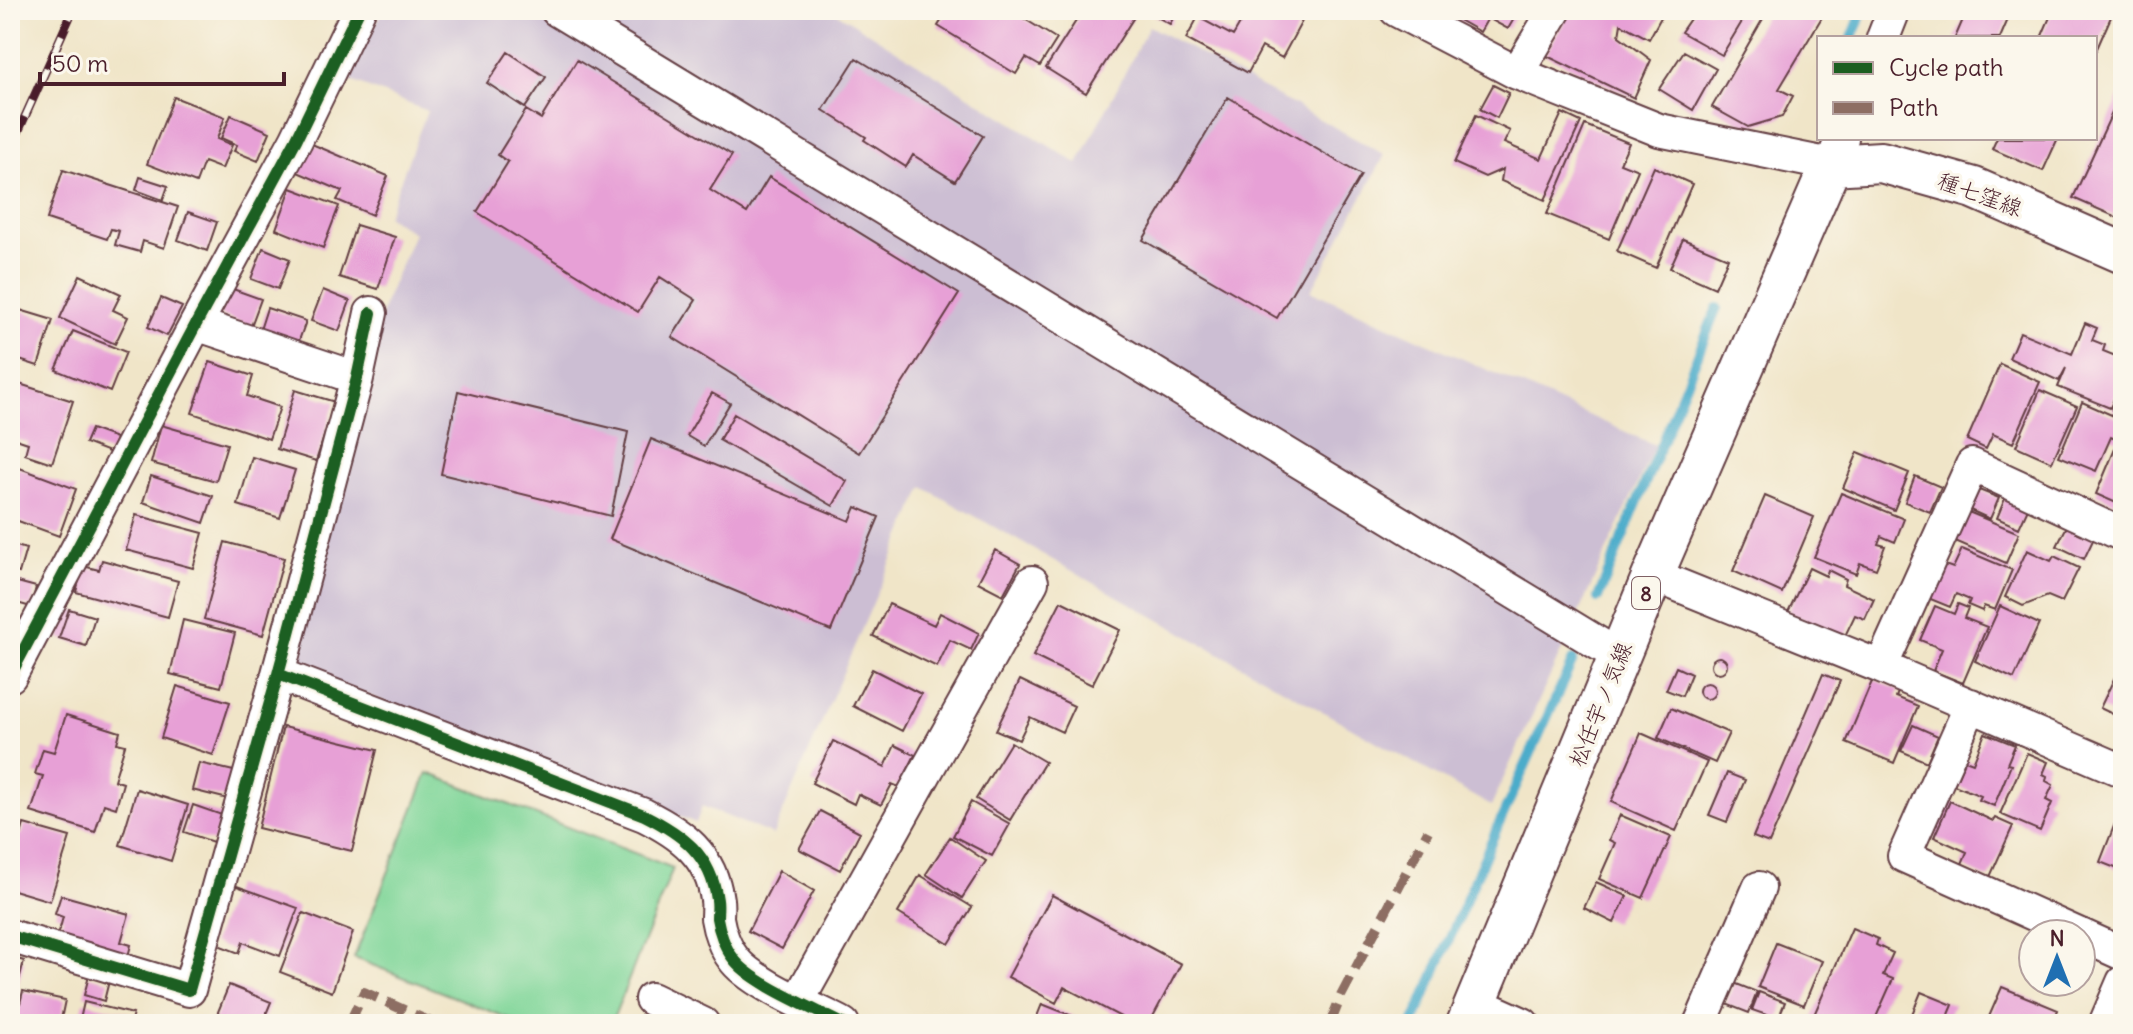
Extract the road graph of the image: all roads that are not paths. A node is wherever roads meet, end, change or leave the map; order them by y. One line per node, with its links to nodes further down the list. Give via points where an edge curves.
1 (359, 10): 11 (street)
2 (557, 10): 16 (street)
3 (1396, 10): 7 (street)
4 (1555, 10): 7 (street)
5 (1894, 10): 6 (street)
6 (1884, 36)
7 (1517, 73): 8 (street, via 1659,130)
8 (1837, 152): 9 (main road, 種七窪線, via 1974,188); 14 (main road, 松任宇ノ気線 / 8)
9 (2123, 253)
10 (371, 313): 12 (street)
11 (196, 324): 12 (street); 19 (street)
12 (357, 378): 18 (street)
13 (2123, 535): 17 (street, via 1972,465)
14 (1653, 575): 16 (main road, 松任宇ノ気線 / 8); 17 (street)
15 (1032, 582): 29 (street)
16 (1619, 656): 30 (main road, 松任宇ノ気線 / 8)
17 (1881, 667): 20 (street)
18 (278, 674): 24 (street, via 189,990); 29 (street, via 671,828 705,864 731,957 745,973)
19 (10, 676)
20 (1971, 705): 21 (street); 23 (street, via 1904,856)
21 (2123, 771)
22 (1759, 888): 34 (street)
23 (2041, 918)
24 (10, 936)
25 (2097, 943): 26 (street)
26 (2123, 954)
27 (2123, 982): 35 (street)
28 (651, 999): 31 (street)
29 (798, 1001): 32 (street)
30 (1471, 1014): 33 (street)
31 (703, 1024)
32 (843, 1024)
33 (1523, 1024)
34 (1700, 1024)
35 (2105, 1024)

